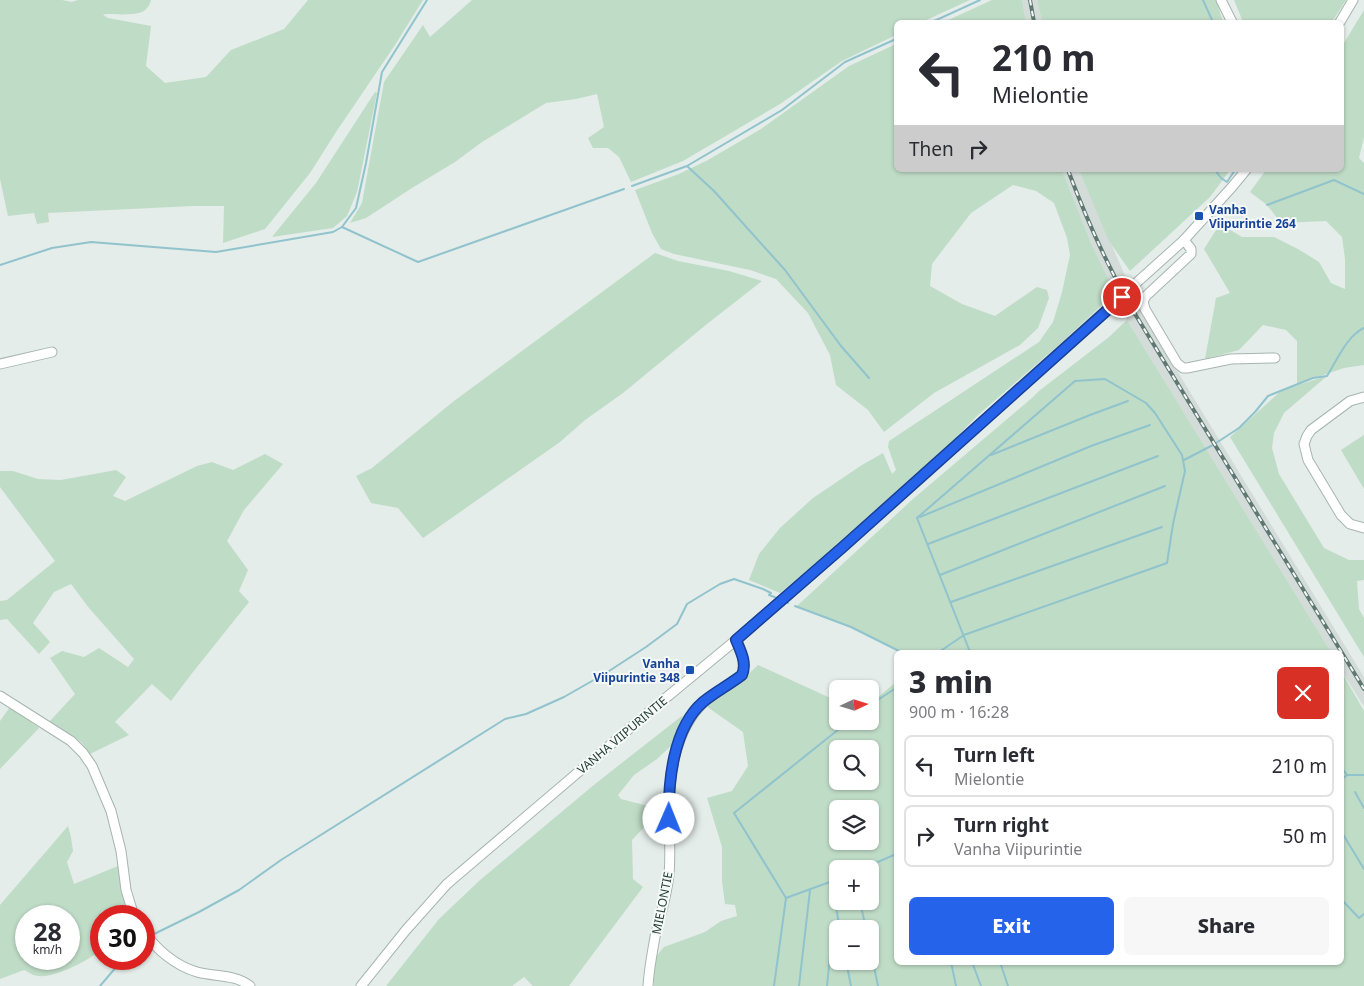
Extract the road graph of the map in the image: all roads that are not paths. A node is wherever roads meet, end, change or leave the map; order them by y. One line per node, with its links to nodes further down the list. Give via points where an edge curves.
1 (1221, 0): 3 (street)
2 (1353, 0): 4 (street)
3 (1231, 20)
4 (1341, 20)
5 (1244, 172): 6 (street, VANHA VIIPURINTIE)
6 (1184, 240): 8 (street, via 1191,254 1143,301 1177,362 1187,368 1231,359); 12 (street, VANHA VIIPURINTIE)
7 (52, 352): 9 (street)
8 (1275, 358)
9 (0, 364)
10 (1364, 397): 11 (street, via 1350,401 1311,430 1304,444 1308,460 1342,515 1350,524)
11 (1364, 528)
12 (736, 640): 17 (street, VANHA VIIPURINTIE, via 447,884); 18 (street, MIELONTIE, via 744,662 742,675 703,702 683,730 677,747 668,804 669,874)
13 (0, 696): 14 (street, via 71,741 84,753 111,811)
14 (131, 905)
15 (155, 946): 16 (street, via 171,960 197,972 243,981)
16 (250, 986)
17 (361, 986)
18 (648, 986)

